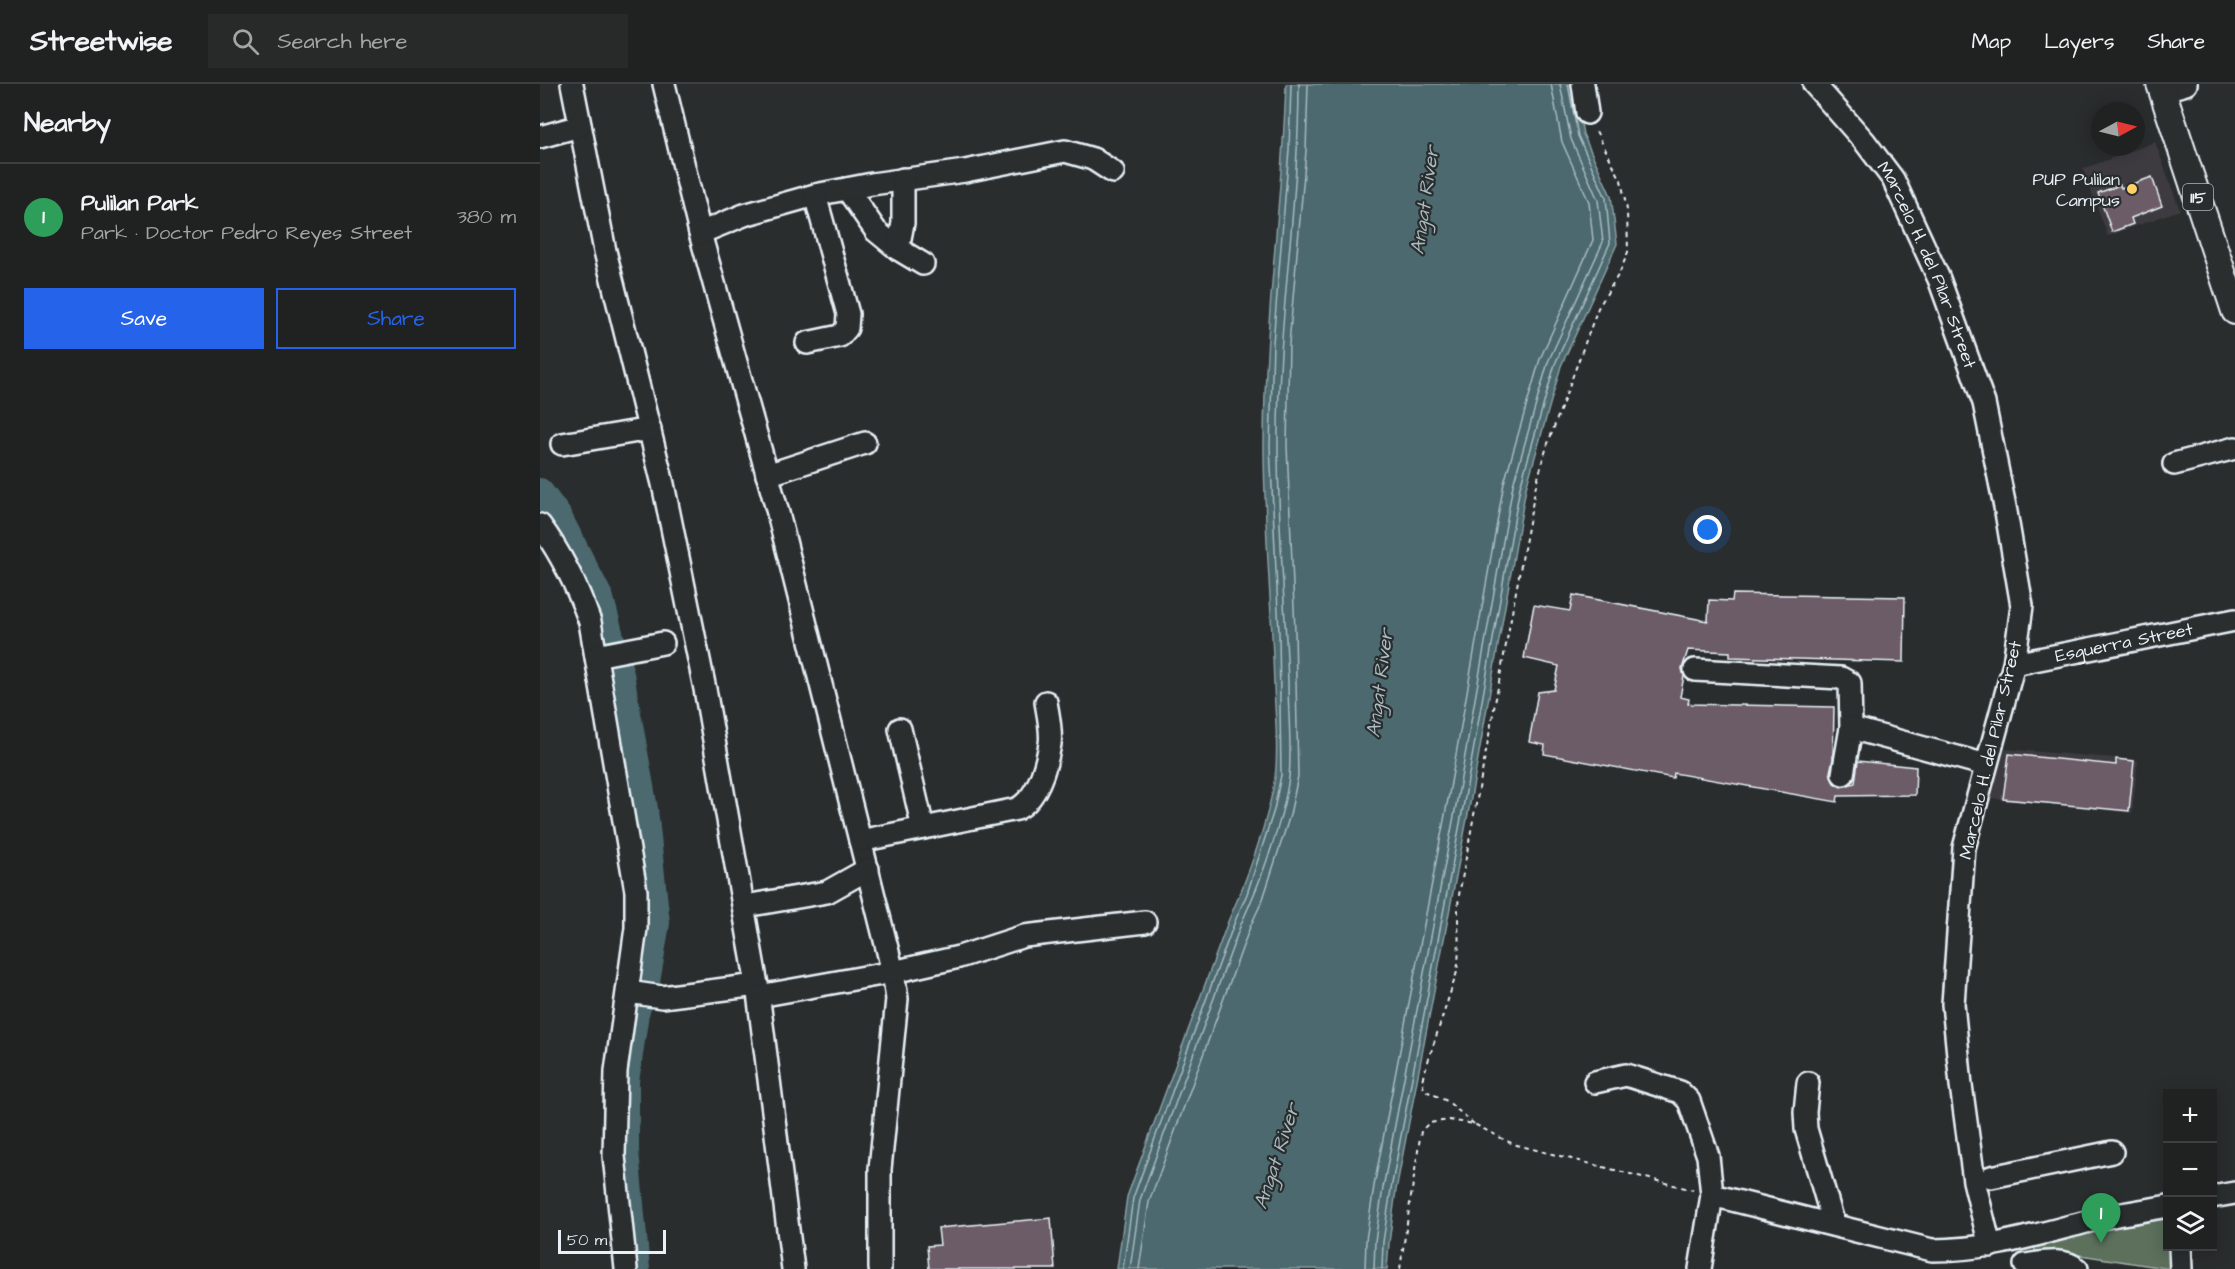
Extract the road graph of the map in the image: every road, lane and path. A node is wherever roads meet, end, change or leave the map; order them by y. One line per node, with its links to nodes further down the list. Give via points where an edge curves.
1 (572, 84): 7 (street)
2 (664, 84): 13 (street)
3 (1582, 84): 6 (street)
4 (1814, 84): 28 (street, Marcelo H. del Pilar Street, via 1893,179 1939,279 1984,403 2022,606)
5 (2169, 86): 16 (main road, 115)
6 (1587, 113): 45 (path, via 1621,180 1627,210 1628,252 1598,308 1546,446 1536,485 1460,895 1457,972 1422,1080 1424,1090 1447,1101)
7 (580, 126): 8 (street); 18 (street, via 605,251)
8 (540, 137)
9 (1113, 172): 10 (street, via 1093,159 1065,151)
10 (903, 179): 11 (street); 14 (street, via 903,223)
11 (848, 189): 12 (street); 14 (street, via 876,231)
12 (815, 195): 13 (street, via 744,215); 17 (street, via 848,314 847,328 840,336)
13 (700, 233): 23 (street)
14 (898, 249): 15 (street)
15 (923, 264)
16 (2235, 311)
17 (807, 343)
18 (650, 429): 20 (street); 38 (street)
19 (865, 443): 23 (street)
20 (562, 444)
21 (2235, 448): 22 (street)
22 (2174, 464)
23 (767, 475): 36 (street)
24 (540, 525): 27 (street, via 560,552 590,622)
25 (2235, 620): 28 (street, Esguerra Street)
26 (663, 643): 27 (street)
27 (611, 654): 42 (street, via 636,891)
28 (2014, 664): 33 (street, Marcelo H. del Pilar Street)
29 (1695, 670): 31 (street, via 1841,678 1850,683)
30 (1046, 702): 35 (street, via 1050,743 1037,789 1027,804)
31 (1851, 728): 33 (street); 34 (street)
32 (900, 729): 35 (street)
33 (1986, 765): 47 (street, Marcelo H. del Pilar Street, via 1964,848 1953,1004 1961,1085)
34 (1843, 774)
35 (923, 828): 36 (street)
36 (860, 841): 37 (street)
37 (868, 869): 38 (street, via 827,892); 40 (street)
38 (745, 906): 41 (street)
39 (1145, 922): 40 (street, via 1024,936 959,957)
40 (893, 972): 41 (street); 59 (street, via 897,999 880,1169)
41 (758, 991): 42 (street, via 662,997); 58 (street)
42 (633, 993): 57 (street, via 616,1071 614,1156)
43 (1595, 1082): 49 (street, via 1626,1075 1680,1092 1689,1101 1707,1156)
44 (1808, 1083): 52 (street, via 1806,1129)
45 (1474, 1124): 49 (path, via 1513,1144); 60 (path, via 1449,1120 1429,1123 1421,1131)
46 (2112, 1152): 47 (street)
47 (1984, 1179): 54 (street, Marcelo H. del Pilar Street)
48 (2235, 1193): 50 (street)
49 (1712, 1195): 52 (street); 61 (street)
50 (2217, 1196)
51 (2163, 1207): 53 (street, via 2092,1220)
52 (1834, 1225): 54 (street, via 1932,1250)
53 (2021, 1240): 54 (street); 56 (street)
54 (1990, 1246)
55 (2180, 1251): 63 (street)
56 (2026, 1267): 62 (street, via 2056,1262 2073,1264)
57 (626, 1269)
58 (793, 1269)
59 (880, 1269)
60 (1400, 1269)
61 (1700, 1269)
62 (2077, 1269)
63 (2181, 1269)

